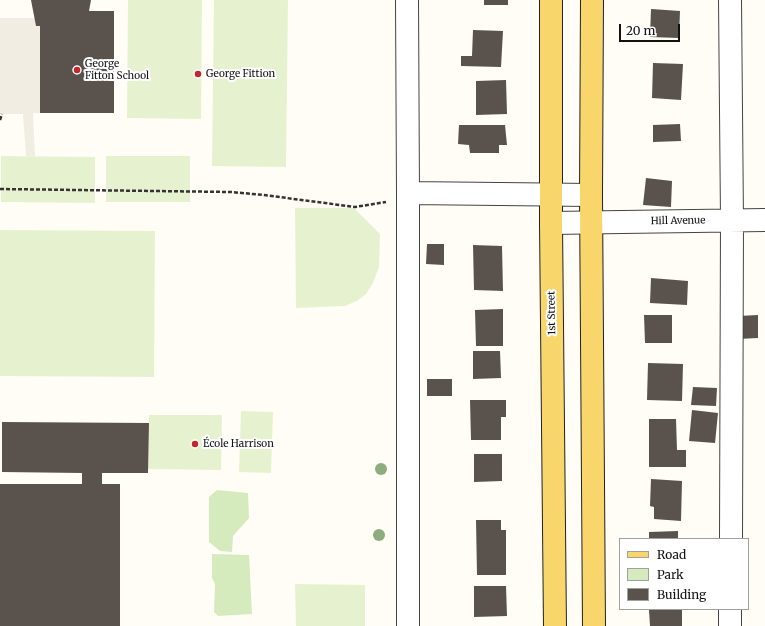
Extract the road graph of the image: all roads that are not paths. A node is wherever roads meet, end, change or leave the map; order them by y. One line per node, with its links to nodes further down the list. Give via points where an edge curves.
1 (407, 0): 5 (street)
2 (551, 0): 6 (main road, 1st Street)
3 (592, 0): 7 (main road)
4 (730, 0): 8 (street)
5 (408, 193): 6 (street); 14 (street)
6 (551, 196): 7 (street); 11 (main road, 1st Street)
7 (591, 196): 10 (main road)
8 (732, 220): 9 (street, Hill Avenue); 10 (street, Hill Avenue); 12 (street)
9 (765, 220)
10 (591, 222): 11 (street, Hill Avenue); 16 (main road)
11 (551, 223): 15 (main road, 1st Street)
12 (731, 538)
13 (730, 610): 17 (street)
14 (408, 626)
15 (555, 626)
16 (594, 626)
17 (730, 626)

